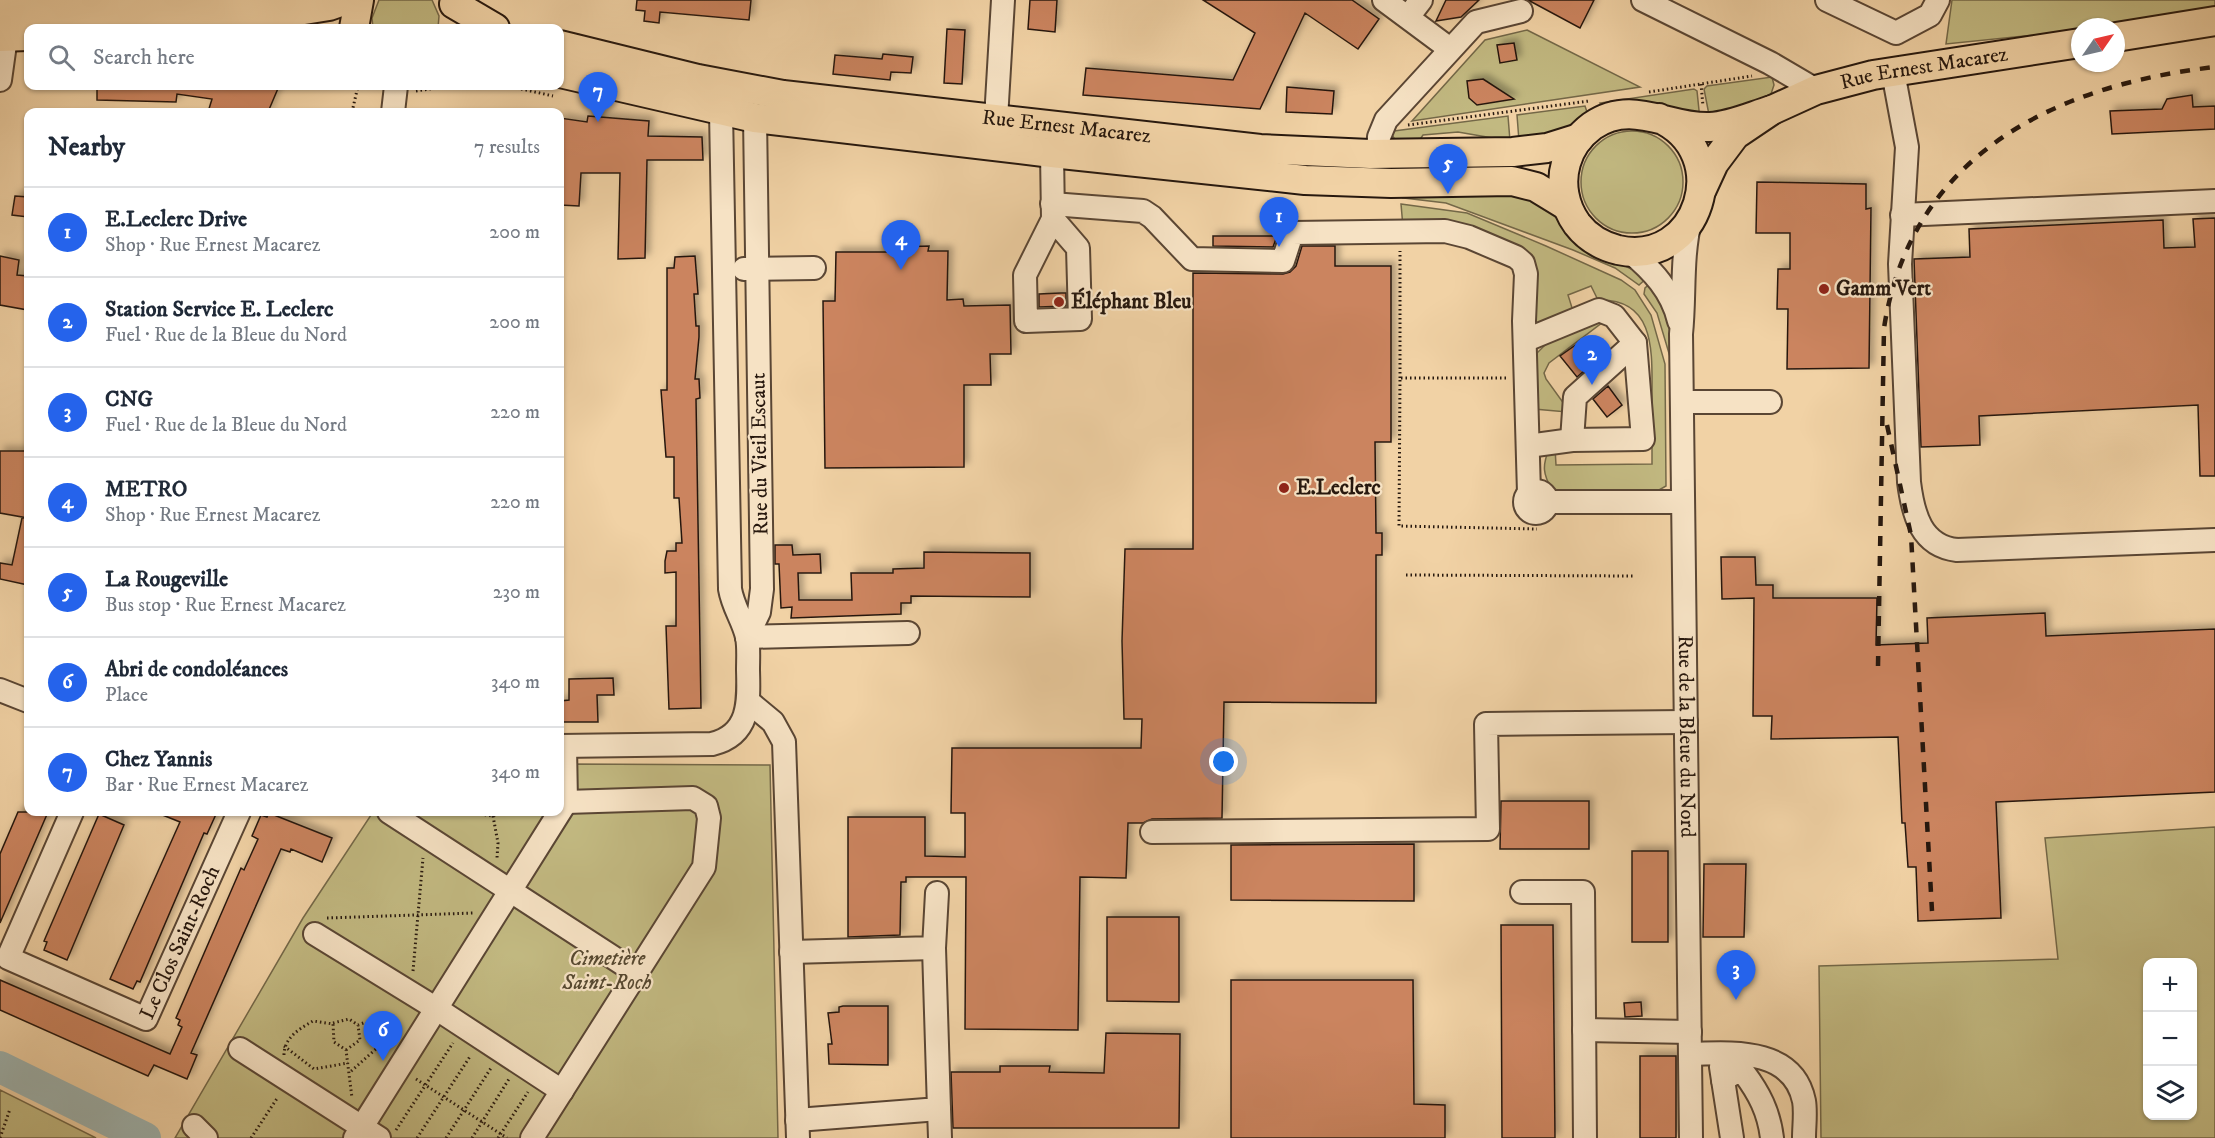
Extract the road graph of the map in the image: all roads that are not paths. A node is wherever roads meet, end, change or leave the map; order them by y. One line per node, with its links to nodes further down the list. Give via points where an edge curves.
1 (346, 0): 9 (main road, via 309,10)
2 (359, 0): 16 (main road)
3 (1003, 0): 34 (street)
4 (1384, 0): 11 (street)
5 (1643, 0): 28 (street)
6 (1827, 0): 7 (street, via 1896,33 1930,15)
7 (1938, 0)
8 (106, 6): 9 (main road); 10 (main road)
9 (216, 6)
10 (73, 7): 15 (main road)
11 (1414, 8): 23 (street)
12 (454, 11): 17 (main road)
13 (1521, 11): 23 (street, via 1476,22)
14 (2215, 21): 20 (main road)
15 (28, 24)
16 (355, 24)
17 (485, 24)
18 (24, 25): 19 (main road)
19 (9, 31): 26 (street)
20 (2125, 36)
21 (2071, 44): 24 (main road, Rue Ernest Macarez)
22 (564, 46): 34 (main road, Rue Ernest Macarez, via 783,95)
23 (1450, 49): 36 (street, via 1392,113)
24 (1893, 72): 28 (main road, Rue Ernest Macarez); 41 (street, via 1907,138)
25 (564, 74): 31 (main road, Rue Ernest Macarez)
26 (0, 80)
27 (396, 90): 29 (street)
28 (1816, 90): 30 (main road, Rue Ernest Macarez)
29 (393, 108)
30 (1772, 110): 33 (main road, Rue Ernest Macarez, via 1710,127); 38 (main road, Rue Ernest Macarez, via 1729,141)
31 (722, 112): 32 (main road, Rue Ernest Macarez); 45 (street, Rue du Vieil Escaut)
32 (755, 118): 37 (main road, Rue Ernest Macarez); 46 (street, Rue du Vieil Escaut)
33 (1659, 118): 35 (main road, Rue Ernest Macarez, via 1641,113 1621,114 1602,120); 38 (main road, Rue Ernest Macarez, via 1677,128 1692,147 1701,170)
34 (996, 119): 36 (main road, Rue Ernest Macarez, via 1260,148)
35 (1579, 138): 36 (main road, Rue Ernest Macarez, via 1547,148 1513,152); 40 (main road, Rue Ernest Macarez, via 1565,168)
36 (1380, 142)
37 (1052, 153): 40 (main road, Rue Ernest Macarez, via 1322,181 1512,181 1536,187); 48 (street, via 1053,211 1143,211 1192,259 1283,261 1292,233 1461,234 1520,259 1526,274)
38 (1702, 189): 42 (main road, Rue Ernest Macarez)
39 (2215, 201): 41 (street)
40 (1567, 206): 43 (main road, Rue Ernest Macarez, via 1590,237)
41 (1902, 215): 55 (street, via 1900,264 1909,482 1916,519 1930,540 1942,548 1957,550)
42 (1690, 221): 43 (main road, Rue Ernest Macarez, via 1681,233 1664,244); 47 (street, Rue de la Bleue du Nord, via 1684,254)
43 (1629, 252): 47 (street, Rue de la Bleue du Nord, via 1666,290 1674,304)
44 (814, 268): 46 (street)
45 (724, 269): 46 (street); 57 (street, Rue du Vieil Escaut, via 730,589)
46 (758, 269): 57 (street, Rue du Vieil Escaut, via 762,590 759,612)
47 (1681, 334): 50 (street, Rue de la Bleue du Nord)
48 (1526, 340): 49 (street, via 1599,310 1614,316); 53 (street)
49 (1635, 343): 52 (street, via 1575,397); 52 (street, via 1643,439)
50 (1682, 402): 51 (street); 54 (street, Rue de la Bleue du Nord)
51 (1770, 402)
52 (1572, 440): 53 (street)
53 (1528, 446): 54 (street, via 1538,497)
54 (1683, 502): 61 (street, Rue de la Bleue du Nord)
55 (2215, 540)
56 (908, 633): 57 (street)
57 (747, 637): 60 (street, Rue du Vieil Escaut)
58 (0, 690): 59 (street)
59 (24, 700)
60 (749, 702): 62 (street, Rue du Vieil Escaut, via 740,728 712,744); 76 (street, via 773,722 784,742)
61 (1686, 722): 70 (street, via 1486,724 1488,829); 80 (street, Rue de la Bleue du Nord)
62 (564, 746)
63 (564, 774): 64 (street)
64 (566, 802): 65 (street); 77 (street, via 693,798 706,806 709,818 704,867)
65 (564, 805)
66 (70, 816): 67 (street, Le Clos Saint-Roch, via 8,958 146,1018)
67 (237, 816)
68 (395, 816): 71 (street)
69 (556, 816): 71 (street)
70 (1152, 832)
71 (505, 886): 77 (street); 78 (street, via 500,912)
72 (1522, 892): 79 (street, via 1582,892)
73 (937, 893): 75 (street)
74 (315, 934): 78 (street)
75 (934, 948): 76 (street); 85 (street)
76 (791, 952): 86 (street)
77 (637, 973): 84 (street)
78 (437, 1009): 84 (street); 87 (street)
79 (1584, 1030): 80 (street); 90 (street)
80 (1690, 1043): 82 (street); 91 (street, Rue de la Bleue du Nord)
81 (240, 1049): 87 (street)
82 (1719, 1053): 83 (street); 94 (street, via 1767,1058 1785,1069 1798,1083 1804,1101)
83 (1723, 1080): 92 (street); 93 (street, via 1734,1073 1744,1073 1770,1118)
84 (562, 1091): 88 (street)
85 (939, 1109): 86 (street); 89 (street)
86 (798, 1129)
87 (363, 1131)
88 (532, 1138)
89 (940, 1138)
90 (1585, 1138)
91 (1690, 1138)
92 (1732, 1138)
93 (1772, 1138)
94 (1804, 1138)

